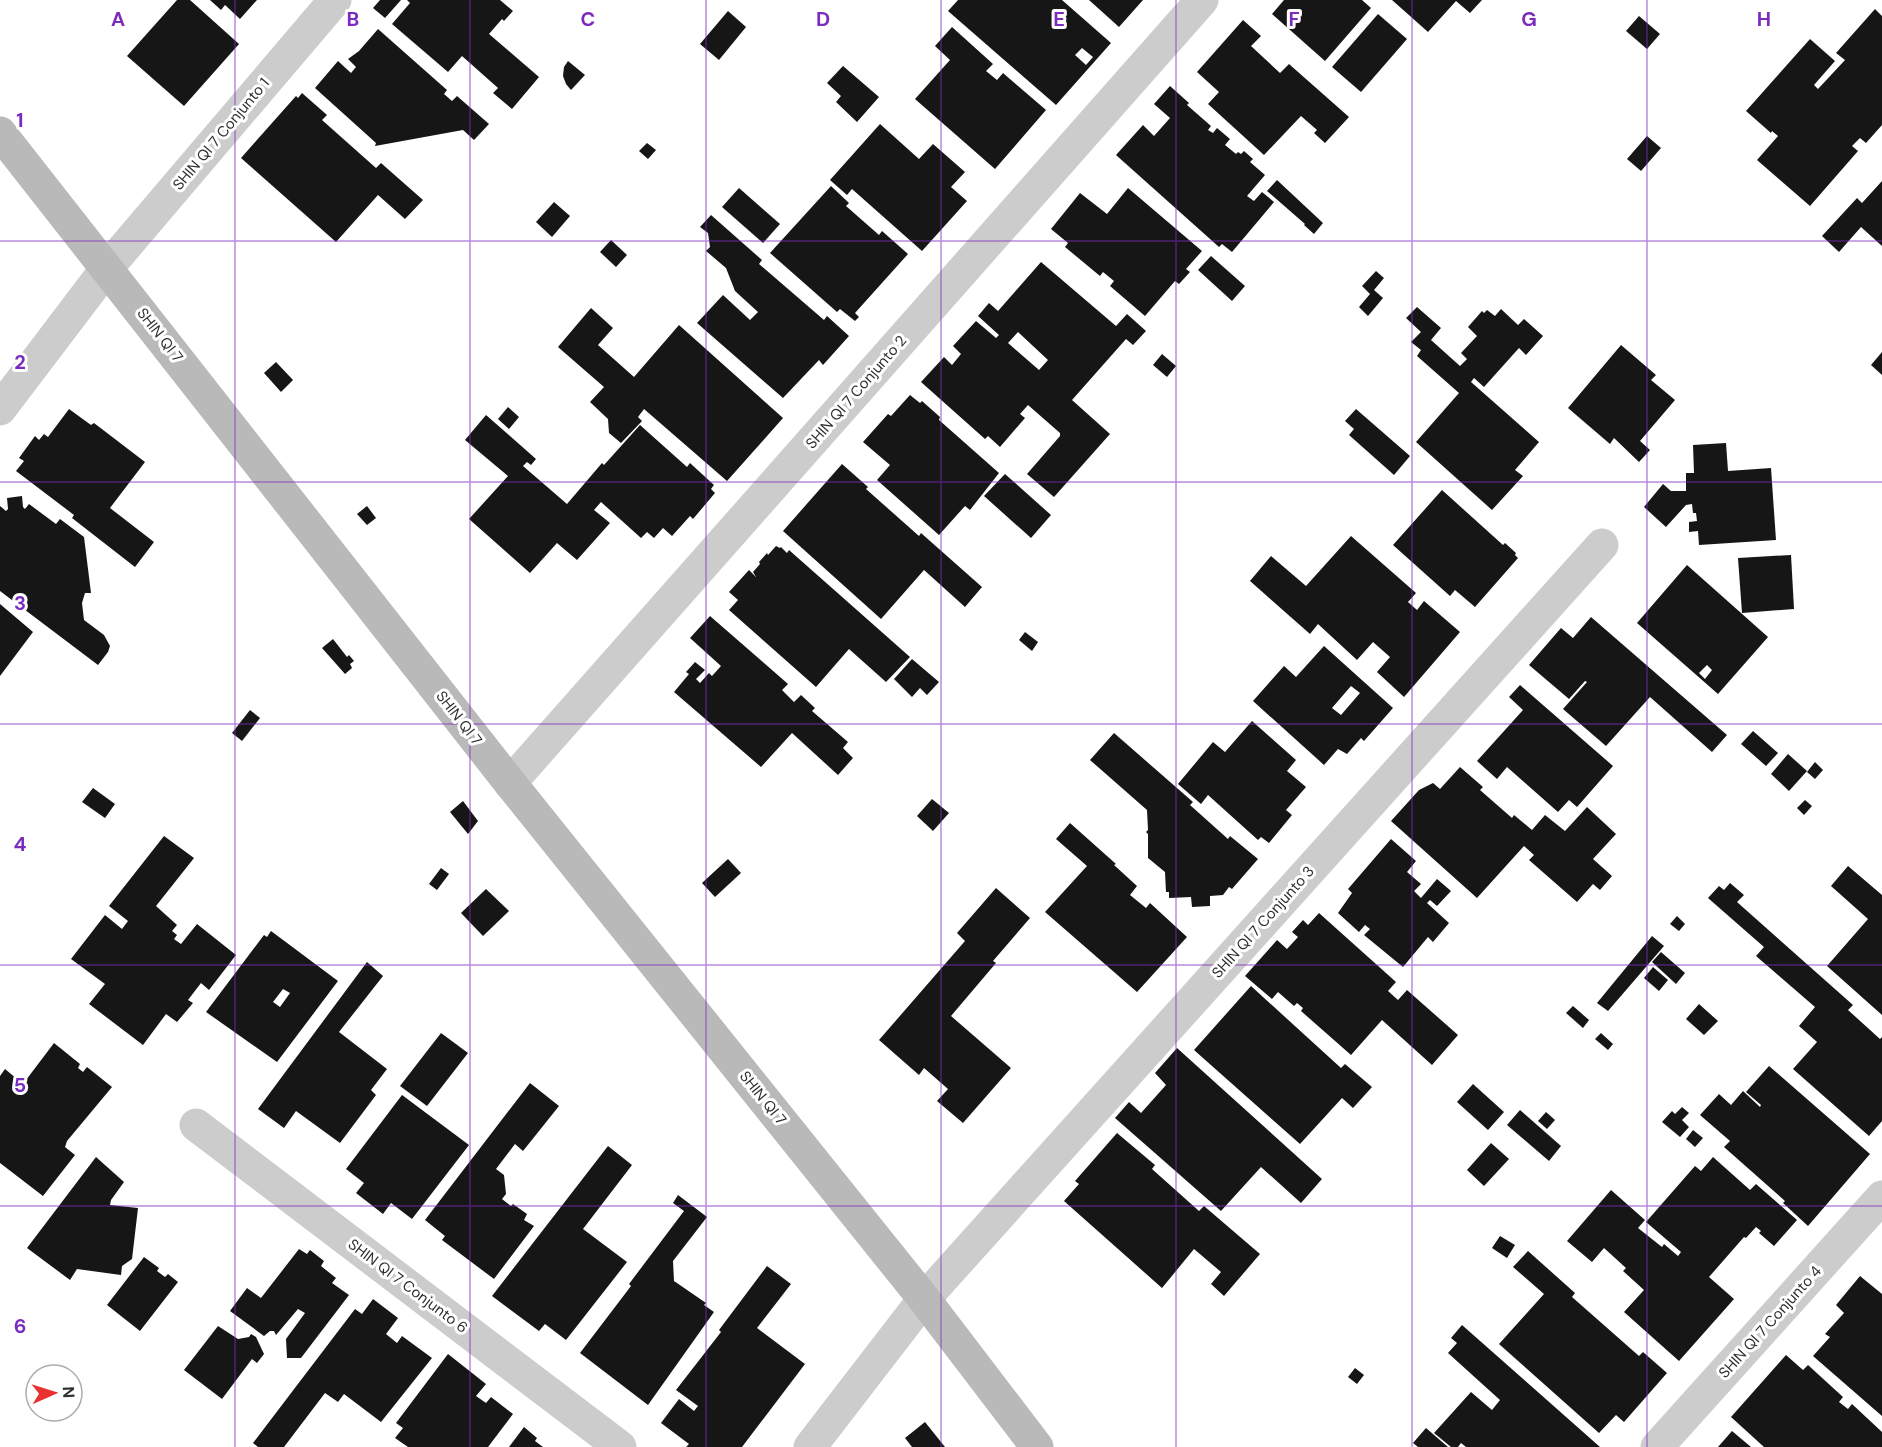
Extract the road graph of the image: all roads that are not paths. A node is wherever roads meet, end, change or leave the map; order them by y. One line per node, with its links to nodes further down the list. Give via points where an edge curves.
1 (335, 0): 4 (street, SHIN QI 7 Conjunto 1)
2 (1202, 0): 7 (street, SHIN QI 7 Conjunto 2)
3 (0, 133): 4 (street, SHIN QI 7)
4 (107, 268): 5 (street, SHIN QI 7 Conjunto 1); 7 (street, SHIN QI 7)
5 (0, 409)
6 (1602, 545): 10 (street, SHIN QI 7 Conjunto 3)
7 (510, 783): 10 (street, SHIN QI 7)
8 (196, 1125): 11 (street, SHIN QI 7 Conjunto 6)
9 (1882, 1197): 14 (street, SHIN QI 7 Conjunto 4)
10 (924, 1299): 12 (street); 13 (street, SHIN QI 7)
11 (620, 1447)
12 (810, 1447)
13 (1038, 1447)
14 (1657, 1447)

